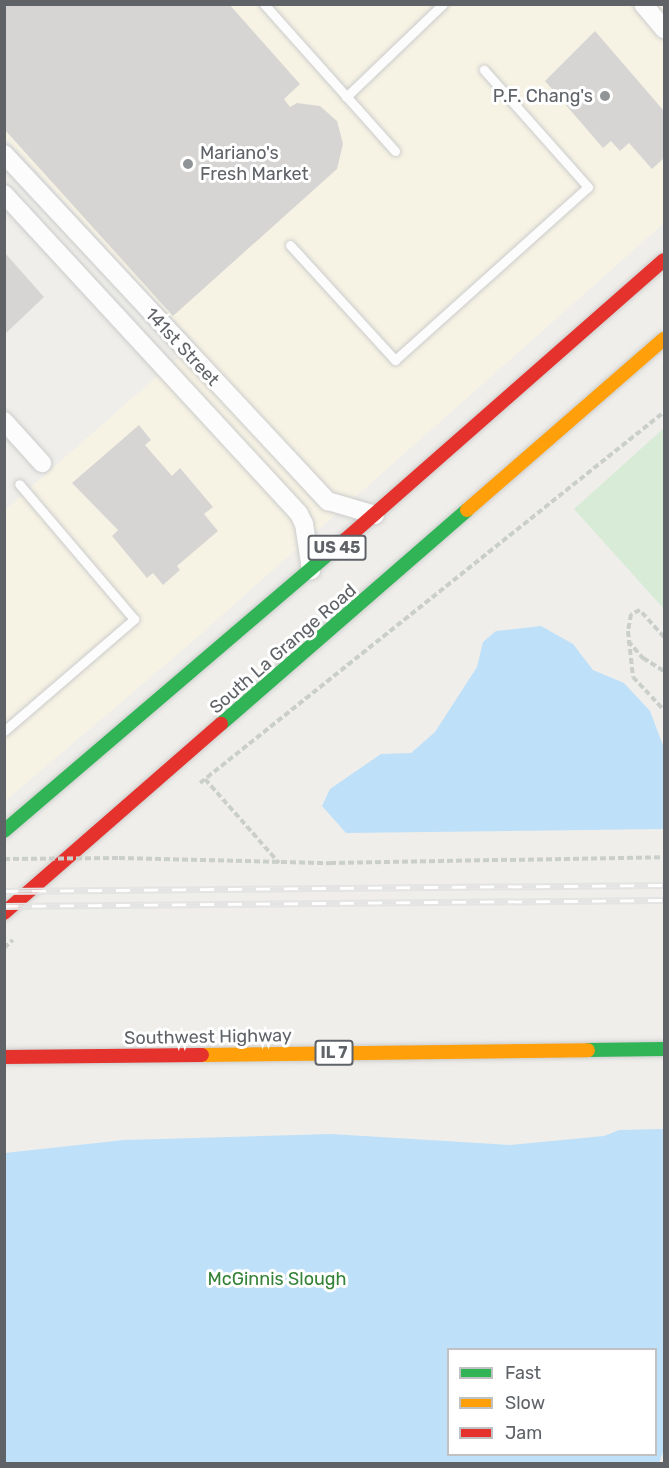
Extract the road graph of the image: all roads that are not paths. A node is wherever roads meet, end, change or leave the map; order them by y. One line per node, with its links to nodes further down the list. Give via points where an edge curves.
1 (264, 4): 6 (lane)
2 (443, 4): 6 (lane)
3 (643, 4): 4 (street)
4 (664, 29)
5 (484, 70): 10 (lane, via 588,187 395,360)
6 (346, 97): 7 (lane)
7 (395, 151)
8 (4, 154): 16 (street, 141st Street, via 328,501)
9 (4, 194): 17 (street, 141st Street, via 299,514)
10 (290, 245)
11 (664, 260): 16 (main road, US 45)
12 (664, 339): 20 (main road, South La Grange Road)
13 (4, 421): 14 (street)
14 (42, 464)
15 (19, 484): 18 (lane, via 134,619)
16 (375, 515): 17 (main road, US 45)
17 (311, 570): 19 (main road, US 45)
18 (4, 731)
19 (4, 831)
20 (4, 913)
21 (664, 1049): 22 (main road, Southwest Highway / IL 7)
22 (4, 1057)

